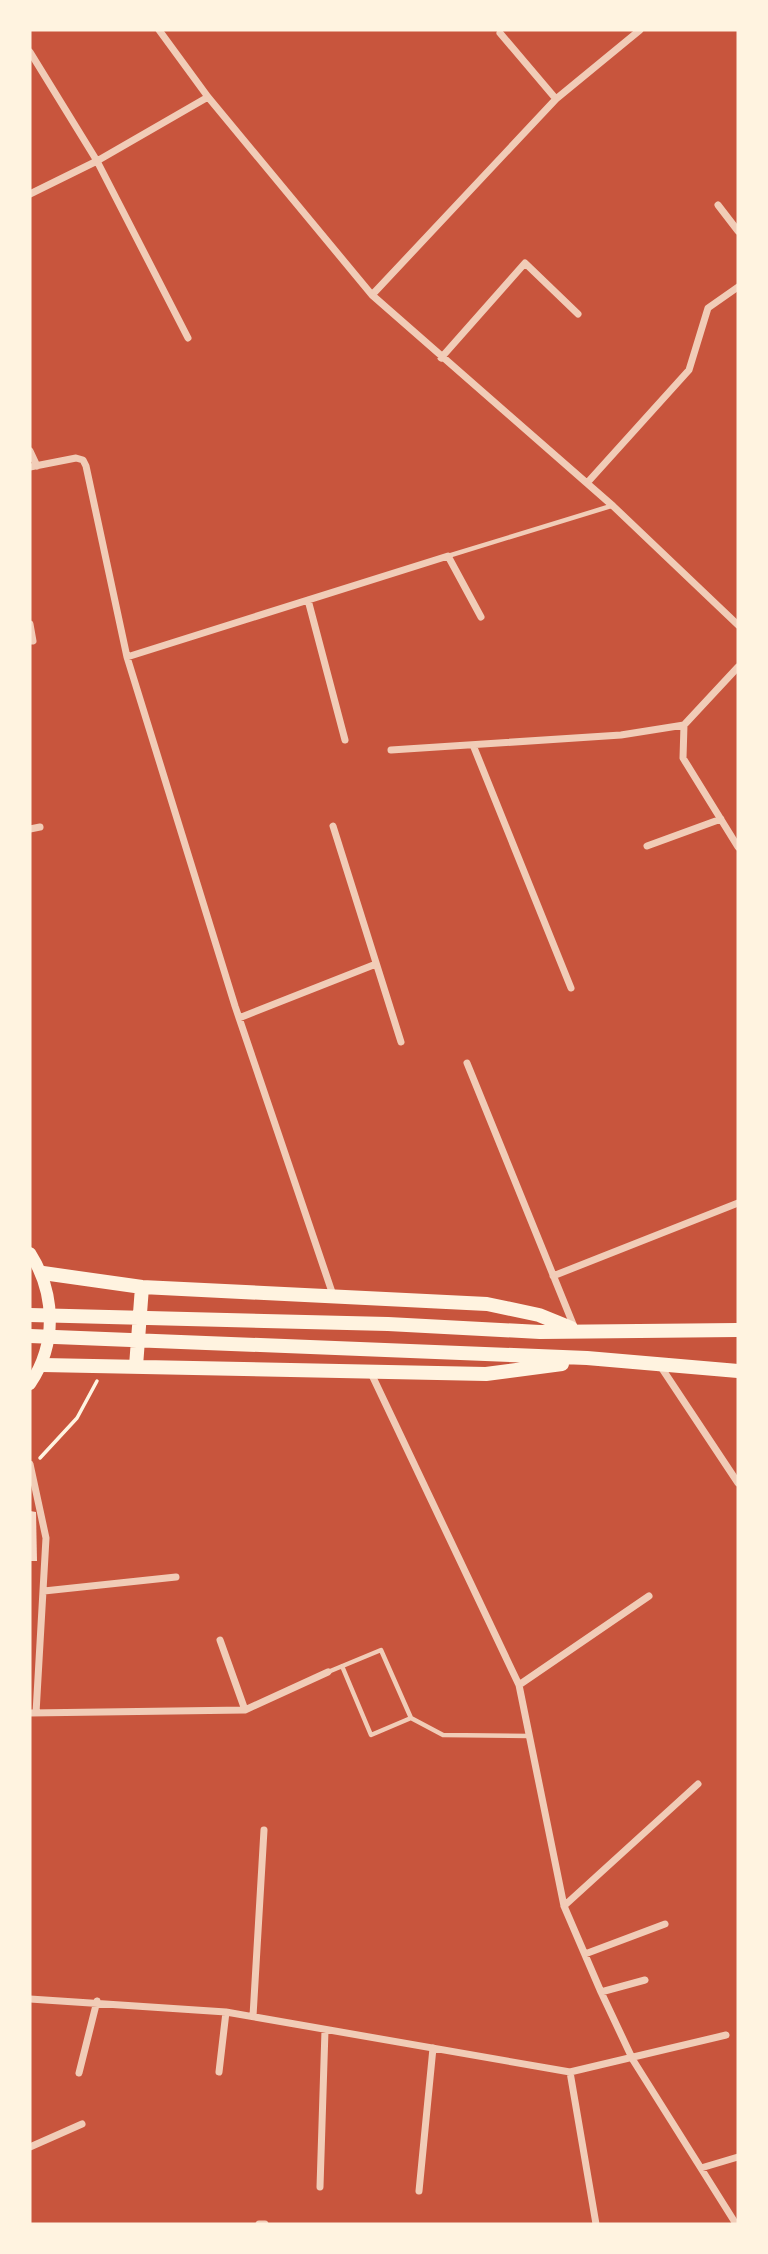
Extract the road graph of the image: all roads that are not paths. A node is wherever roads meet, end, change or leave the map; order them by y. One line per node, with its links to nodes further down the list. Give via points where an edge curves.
1 (159, 30): 5 (street)
2 (640, 30): 6 (street)
3 (500, 33): 6 (street)
4 (30, 52): 7 (street)
5 (208, 97): 7 (street); 12 (street)
6 (556, 99): 12 (street)
7 (97, 161): 8 (street); 14 (street)
8 (30, 194)
9 (718, 205): 10 (street)
10 (738, 231)
11 (738, 287): 18 (street, via 708,308 690,370)
12 (372, 295): 15 (street)
13 (578, 314): 15 (street, via 525,263)
14 (188, 338)
15 (441, 358): 18 (street)
16 (30, 451): 17 (street)
17 (33, 466): 26 (street, via 76,458 86,466)
18 (587, 483): 19 (street)
19 (613, 506): 20 (lane); 24 (street)
20 (448, 556): 21 (street); 22 (street)
21 (308, 600): 26 (street); 29 (street)
22 (481, 617)
23 (30, 624): 25 (street)
24 (738, 625)
25 (30, 641)
26 (127, 657): 40 (street)
27 (738, 667): 28 (street)
28 (684, 725): 30 (street); 32 (street, via 683,758)
29 (345, 740)
30 (473, 745): 31 (street); 39 (street)
31 (391, 750)
32 (721, 819): 36 (street); 37 (street)
33 (333, 826): 38 (street)
34 (40, 827): 35 (street)
35 (30, 829)
36 (646, 846)
37 (738, 846)
38 (376, 964): 40 (street); 41 (street)
39 (571, 988)
40 (239, 1018): 48 (street)
41 (401, 1042)
42 (467, 1063): 46 (street)
43 (738, 1203): 46 (street)
44 (30, 1253): 45 (main road)
45 (43, 1273): 47 (main road); 55 (main road, via 51,1319)
46 (553, 1276): 50 (street)
47 (142, 1287): 48 (main road); 56 (main road)
48 (333, 1296): 50 (main road, via 486,1304 539,1315)
49 (30, 1315): 50 (main road)
50 (575, 1330): 51 (main road)
51 (738, 1330)
52 (30, 1336): 53 (main road)
53 (587, 1358): 54 (main road); 57 (main road, via 486,1374)
54 (658, 1363): 58 (main road); 61 (street)
55 (43, 1365): 56 (main road); 59 (main road)
56 (136, 1366): 57 (main road)
57 (370, 1371): 68 (street)
58 (738, 1371)
59 (30, 1384)
60 (30, 1466): 63 (street, via 46,1538)
61 (738, 1483)
62 (176, 1577): 63 (street)
63 (44, 1591): 70 (street)
64 (649, 1596): 68 (street)
65 (219, 1640): 69 (street)
66 (342, 1666): 67 (lane); 71 (lane, via 381,1650); 71 (lane, via 371,1735)
67 (328, 1672): 69 (street)
68 (519, 1685): 72 (street)
69 (245, 1710): 70 (street)
70 (33, 1713)
71 (411, 1718): 72 (lane, via 443,1735)
72 (529, 1736): 75 (street)
73 (698, 1784): 75 (street)
74 (264, 1830): 83 (street)
75 (564, 1906): 77 (street)
76 (665, 1924): 77 (street)
77 (585, 1954): 79 (street)
78 (645, 1980): 79 (street)
79 (601, 1992): 87 (street)
80 (30, 1999): 81 (street)
81 (97, 2001): 82 (street); 90 (street)
82 (226, 2012): 83 (street); 88 (street)
83 (253, 2016): 84 (street)
84 (325, 2029): 86 (street); 95 (street)
85 (726, 2035): 87 (street)
86 (433, 2049): 89 (street); 96 (street)
87 (633, 2060): 89 (street); 94 (street)
88 (219, 2072)
89 (570, 2072): 99 (street)
90 (79, 2073)
91 (82, 2124): 92 (street)
92 (30, 2147)
93 (738, 2157): 94 (street)
94 (701, 2168): 100 (street)
95 (320, 2188)
96 (419, 2191)
97 (259, 2224): 98 (street)
98 (265, 2224)
99 (596, 2224)
100 (736, 2224)

